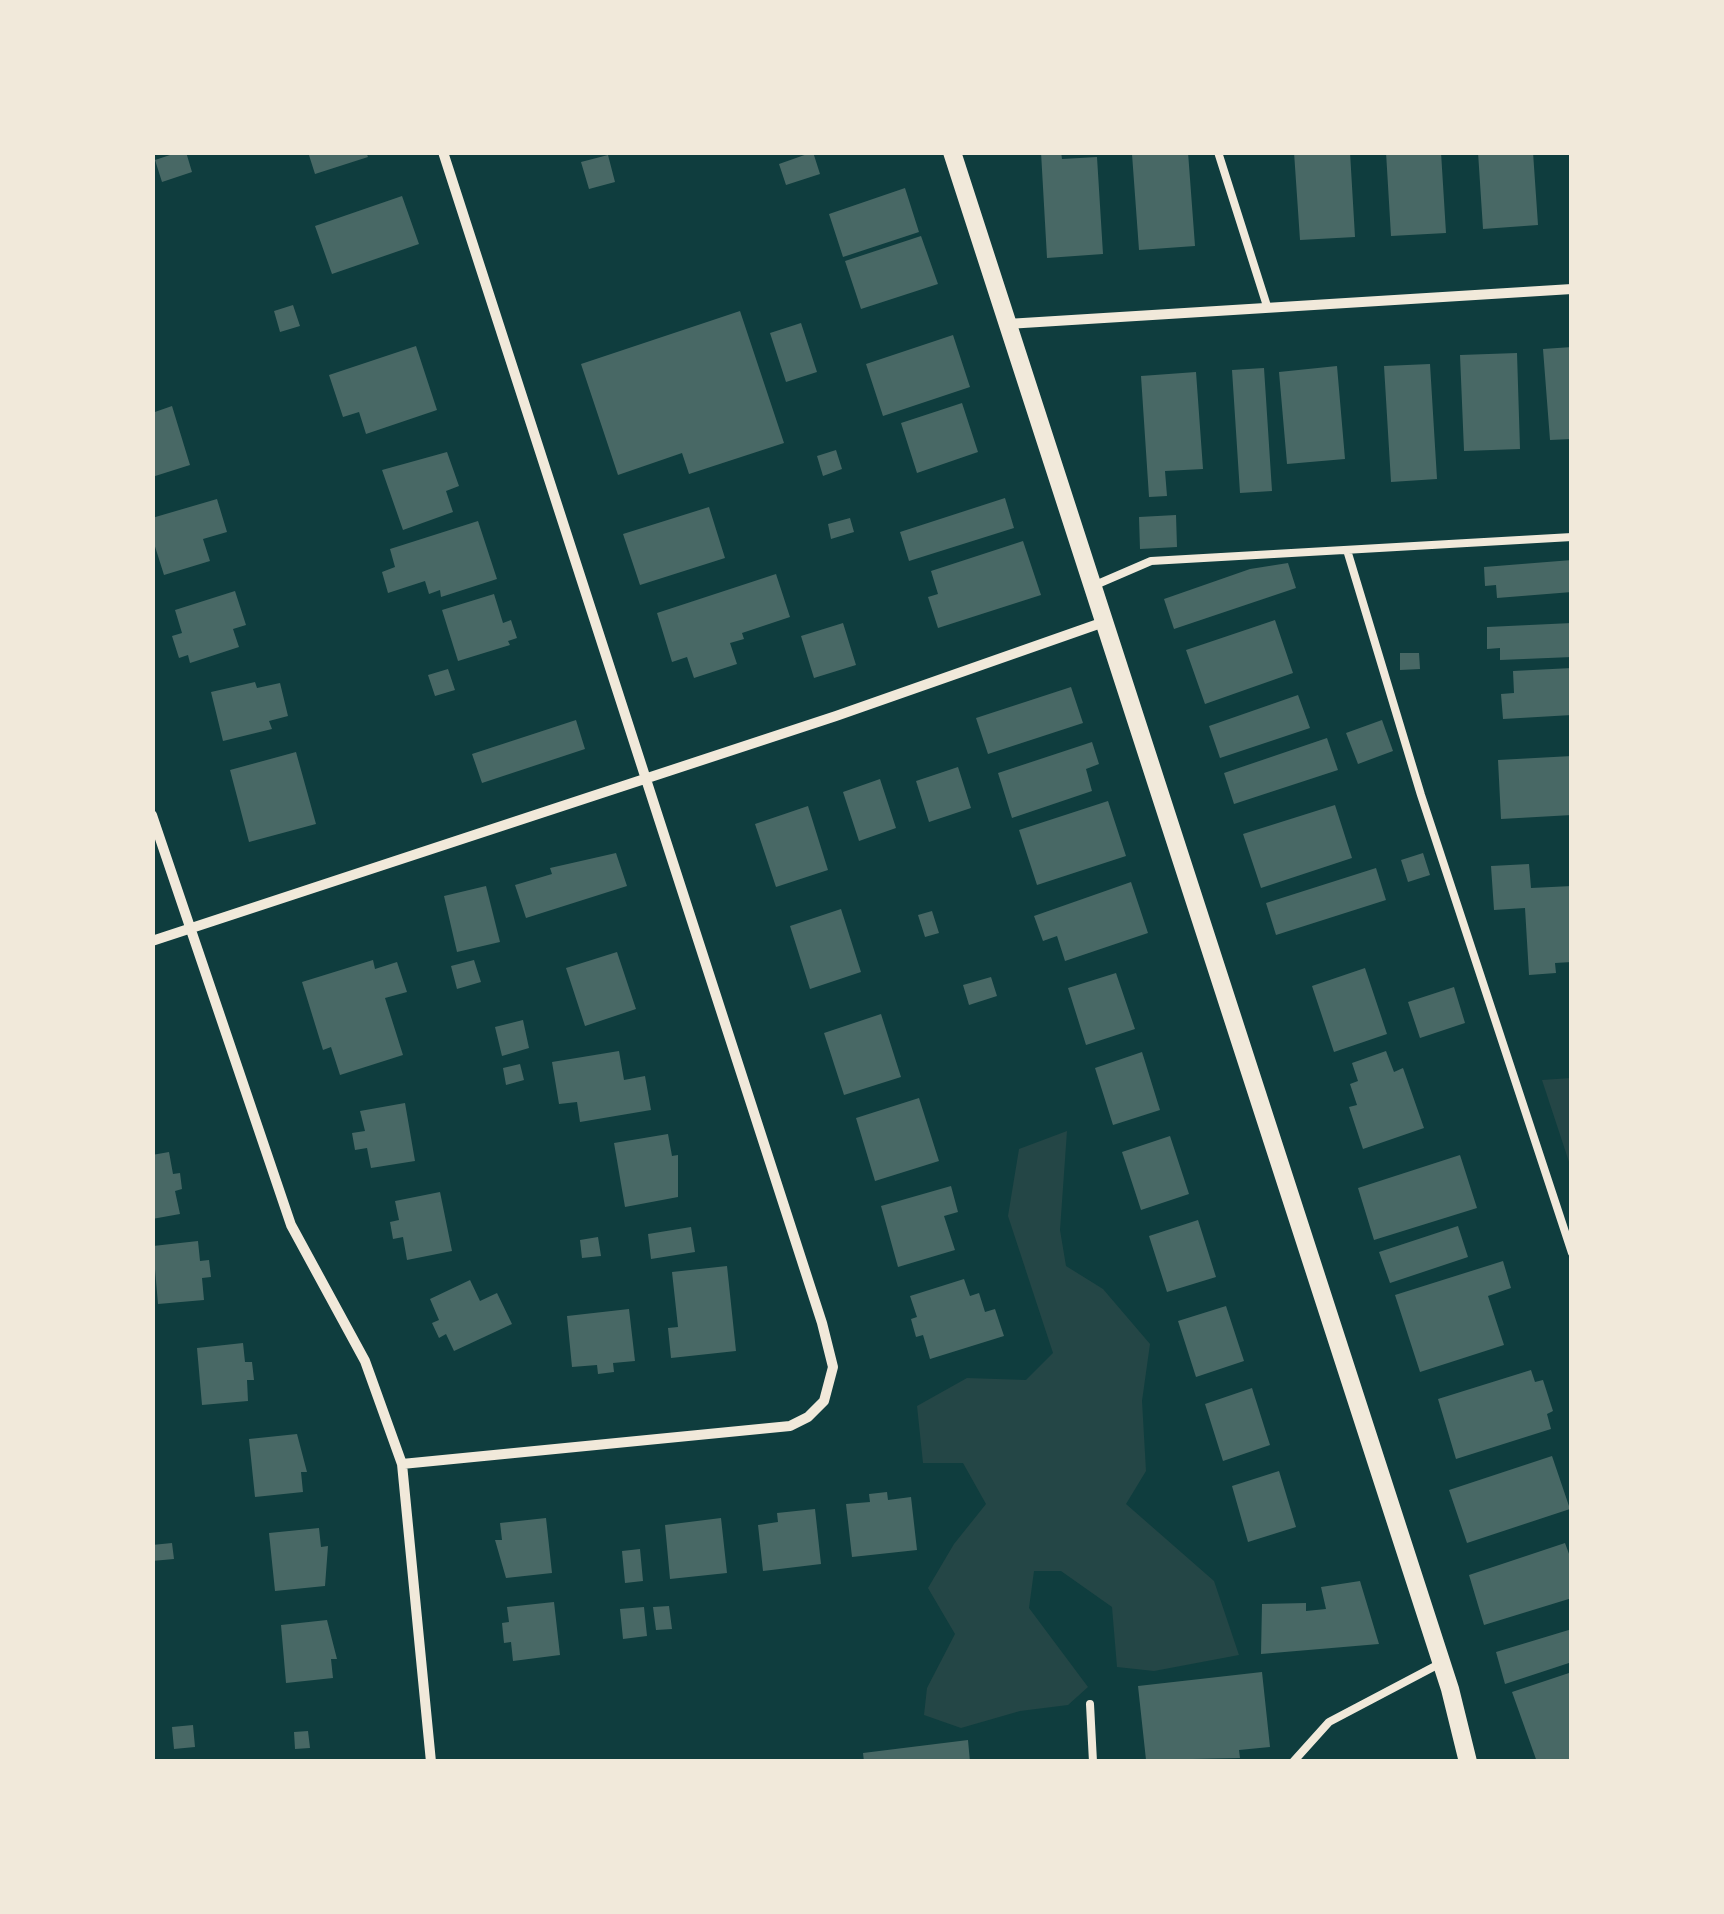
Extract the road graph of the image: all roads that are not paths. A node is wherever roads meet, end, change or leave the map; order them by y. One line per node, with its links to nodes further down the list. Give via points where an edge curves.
1 (443, 152): 11 (street)
2 (952, 152): 6 (street)
3 (1218, 152): 5 (lane)
4 (1572, 288): 5 (street)
5 (1267, 306): 6 (street)
6 (1008, 324): 9 (street)
7 (1572, 537): 8 (lane)
8 (1347, 550): 9 (lane, via 1151,562); 15 (lane, via 1420,795)
9 (1093, 586): 10 (street)
10 (1104, 622): 11 (street); 17 (street)
11 (645, 778): 13 (street); 16 (street, via 822,1323 833,1367 824,1401 790,1426)
12 (152, 815): 13 (street)
13 (189, 930): 14 (street); 16 (street, via 291,1224 365,1362)
14 (152, 941)
15 (1572, 1254)
16 (402, 1464): 19 (street)
17 (1441, 1663): 21 (lane, via 1330,1722); 22 (street)
18 (1090, 1704): 20 (lane)
19 (431, 1762)
20 (1093, 1762)
21 (1293, 1762)
22 (1468, 1762)

